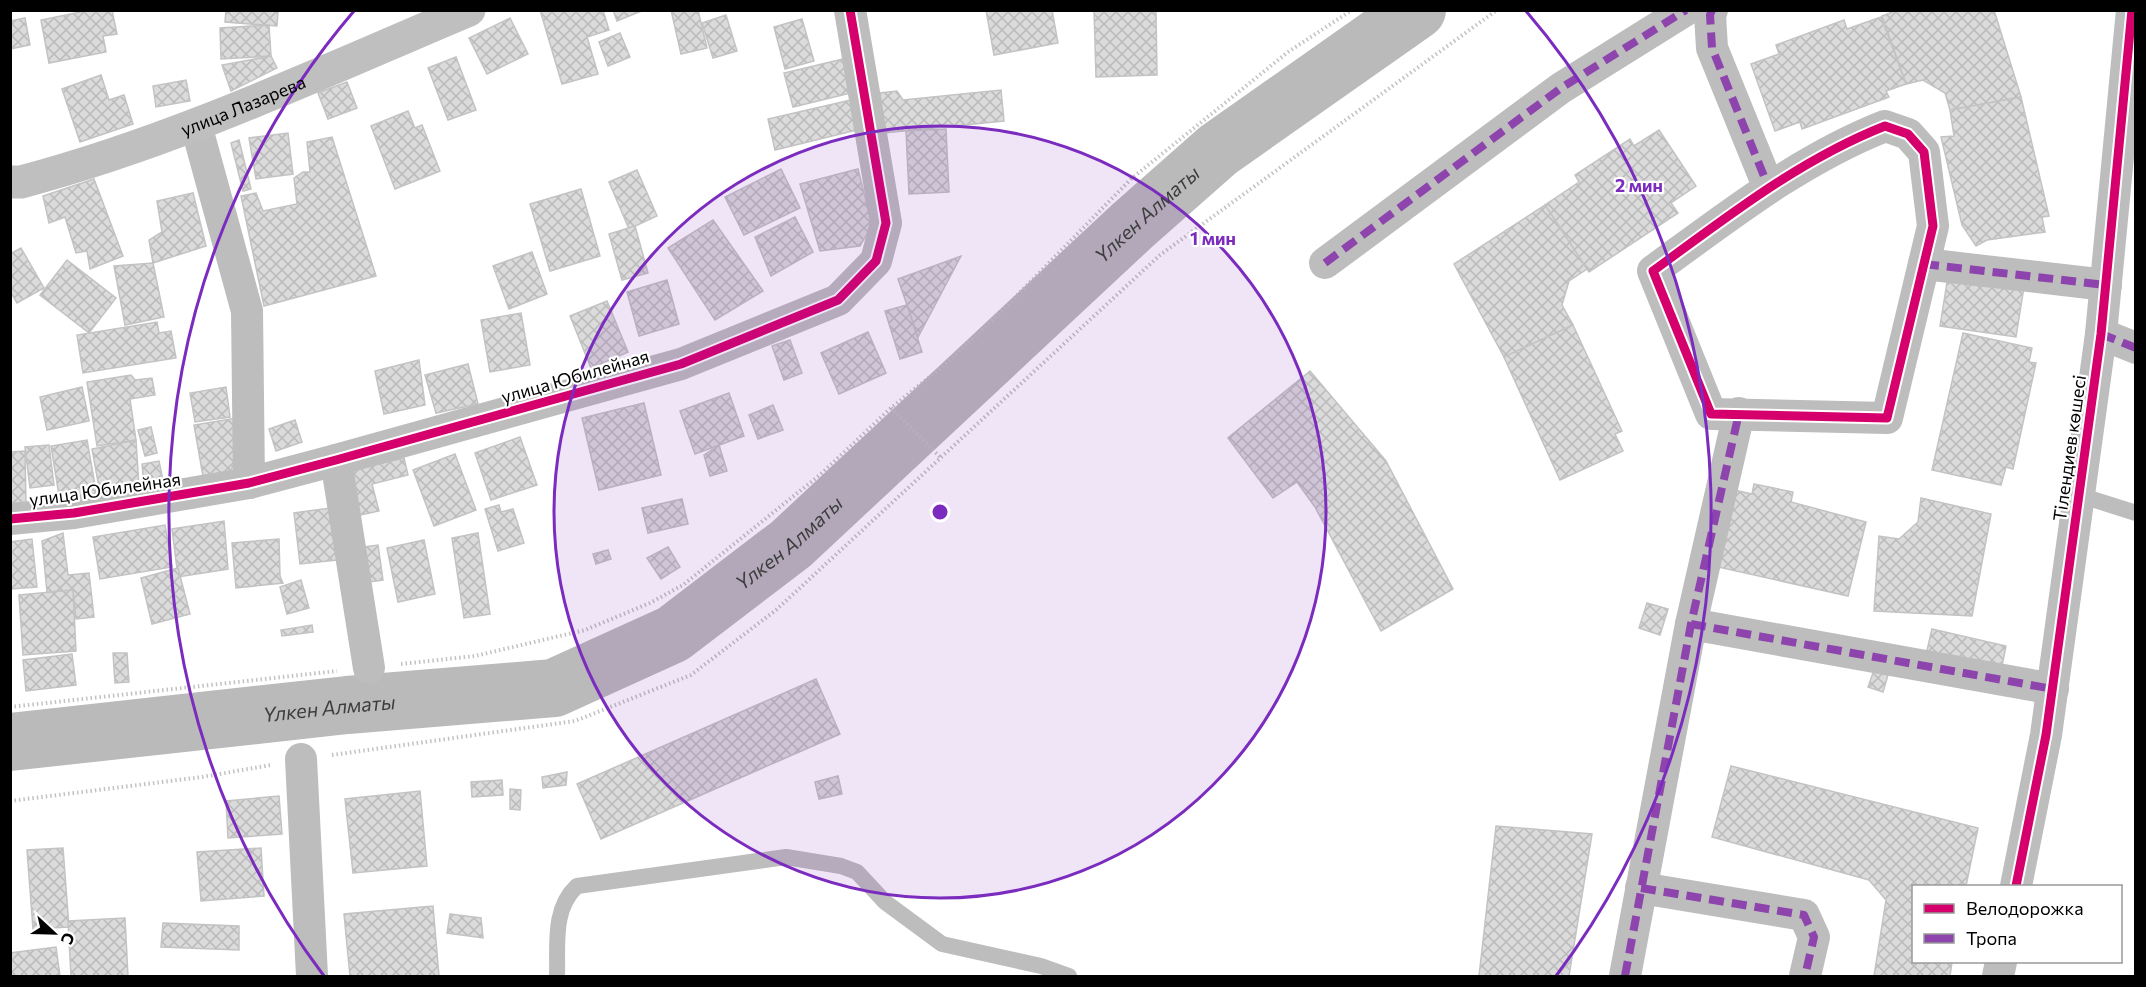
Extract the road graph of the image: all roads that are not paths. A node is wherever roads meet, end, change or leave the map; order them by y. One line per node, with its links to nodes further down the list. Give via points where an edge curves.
1 (469, 10): 7 (street, улица Лазарева)
2 (850, 10): 16 (street, улица Юбилейная, via 886,223 876,261 838,300 681,364)
3 (1686, 10): 10 (street, via 1561,88)
4 (1712, 10): 9 (street, via 1712,48)
5 (2132, 10): 6 (street, Тілендиев көшесі)
6 (2131, 65): 12 (street, Тілендиев көшесі)
7 (196, 125): 8 (street, улица Лазарева, via 93,163); 17 (street, via 247,311)
8 (10, 182)
9 (1768, 186): 11 (street, via 1885,126 1908,134 1924,152 1931,191 1933,226); 15 (street, via 1653,271 1711,414)
10 (1325, 263)
11 (1924, 264): 12 (street); 15 (street, via 1887,417)
12 (2106, 285): 13 (street, Тілендиев көшесі)
13 (2101, 334): 14 (street); 18 (street, Тілендиев көшесі)
14 (2136, 348)
15 (1739, 413): 21 (street)
16 (336, 460): 17 (street, улица Юбилейная); 22 (street)
17 (249, 483): 20 (street, улица Юбилейная, via 74,513)
18 (2079, 495): 19 (lane); 23 (street, Тілендиев көшесі)
19 (2136, 513)
20 (10, 519)
21 (1691, 624): 23 (street); 26 (street)
22 (369, 668)
23 (2052, 689): 25 (street, Тілендиев көшесі)
24 (301, 759): 27 (street)
25 (2016, 885)
26 (1641, 888): 30 (street); 31 (street, via 1804,915 1814,937)
27 (312, 976)
28 (557, 976): 29 (lane, via 558,919 568,894 577,886 786,857 857,872 885,902 942,944)
29 (1069, 976)
30 (1625, 976)
31 (1805, 976)

